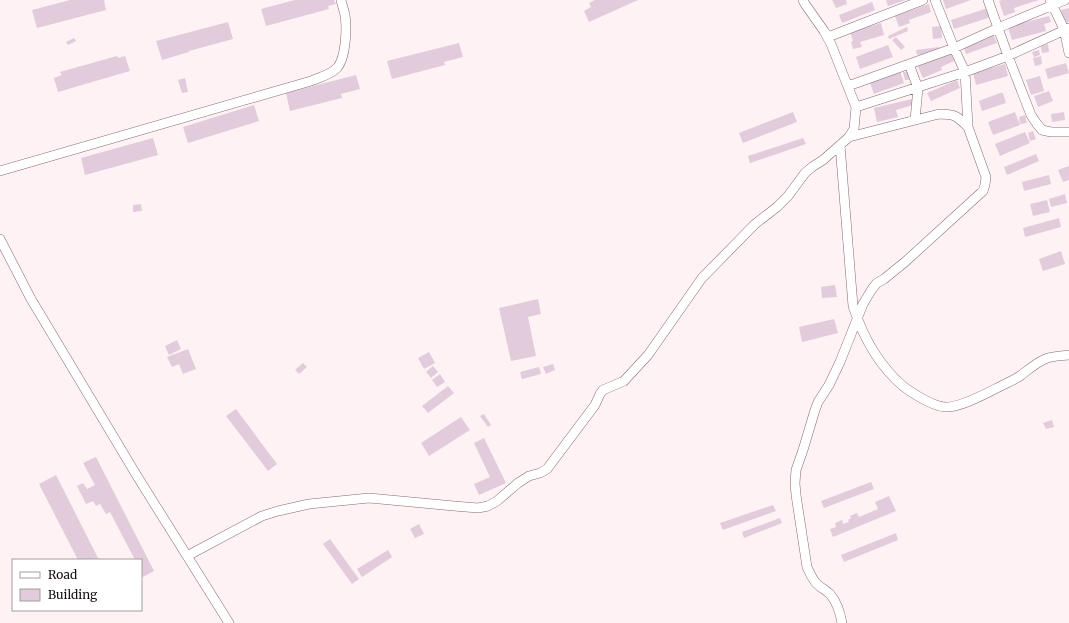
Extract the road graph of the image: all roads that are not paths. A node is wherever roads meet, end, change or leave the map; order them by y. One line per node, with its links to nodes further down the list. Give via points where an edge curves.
1 (341, 0): 24 (street, via 345,15 344,49 337,68 327,75)
2 (803, 0): 10 (street)
3 (923, 0): 10 (street)
4 (935, 0): 11 (street)
5 (988, 0): 8 (street)
6 (1065, 0): 7 (street)
7 (1051, 2): 8 (street); 9 (street)
8 (998, 28): 11 (street); 13 (street)
9 (1067, 28): 12 (street); 13 (street)
10 (828, 37): 16 (street)
11 (954, 48): 14 (street); 15 (street)
12 (1069, 53)
13 (1008, 56): 15 (street); 21 (street, via 1037,124 1042,130)
14 (909, 64): 16 (street); 17 (street)
15 (965, 72): 17 (street); 20 (street)
16 (848, 86): 18 (street)
17 (918, 88): 18 (street); 19 (street)
18 (856, 107): 22 (street, via 854,129)
19 (915, 120): 20 (street, via 951,114); 22 (street)
20 (968, 127): 26 (street, via 986,177 982,191 905,262 877,283)
21 (1069, 132)
22 (849, 136): 23 (street)
23 (840, 145): 26 (street, via 853,306); 28 (street, via 805,173 788,196 755,224 702,278 648,355 624,381 603,390 595,405 547,469 529,476 497,501 478,508 369,498 309,504 262,516)
24 (0, 171)
25 (0, 240): 28 (street, via 31,299)
26 (857, 317): 27 (street, via 866,338 889,373 917,396 944,407 975,399 1019,377 1046,359); 30 (street, via 840,362 815,410 796,470 795,483 807,567 817,584 829,592 840,611)
27 (1069, 355)
28 (187, 556): 29 (street)
29 (228, 623)
30 (842, 623)

